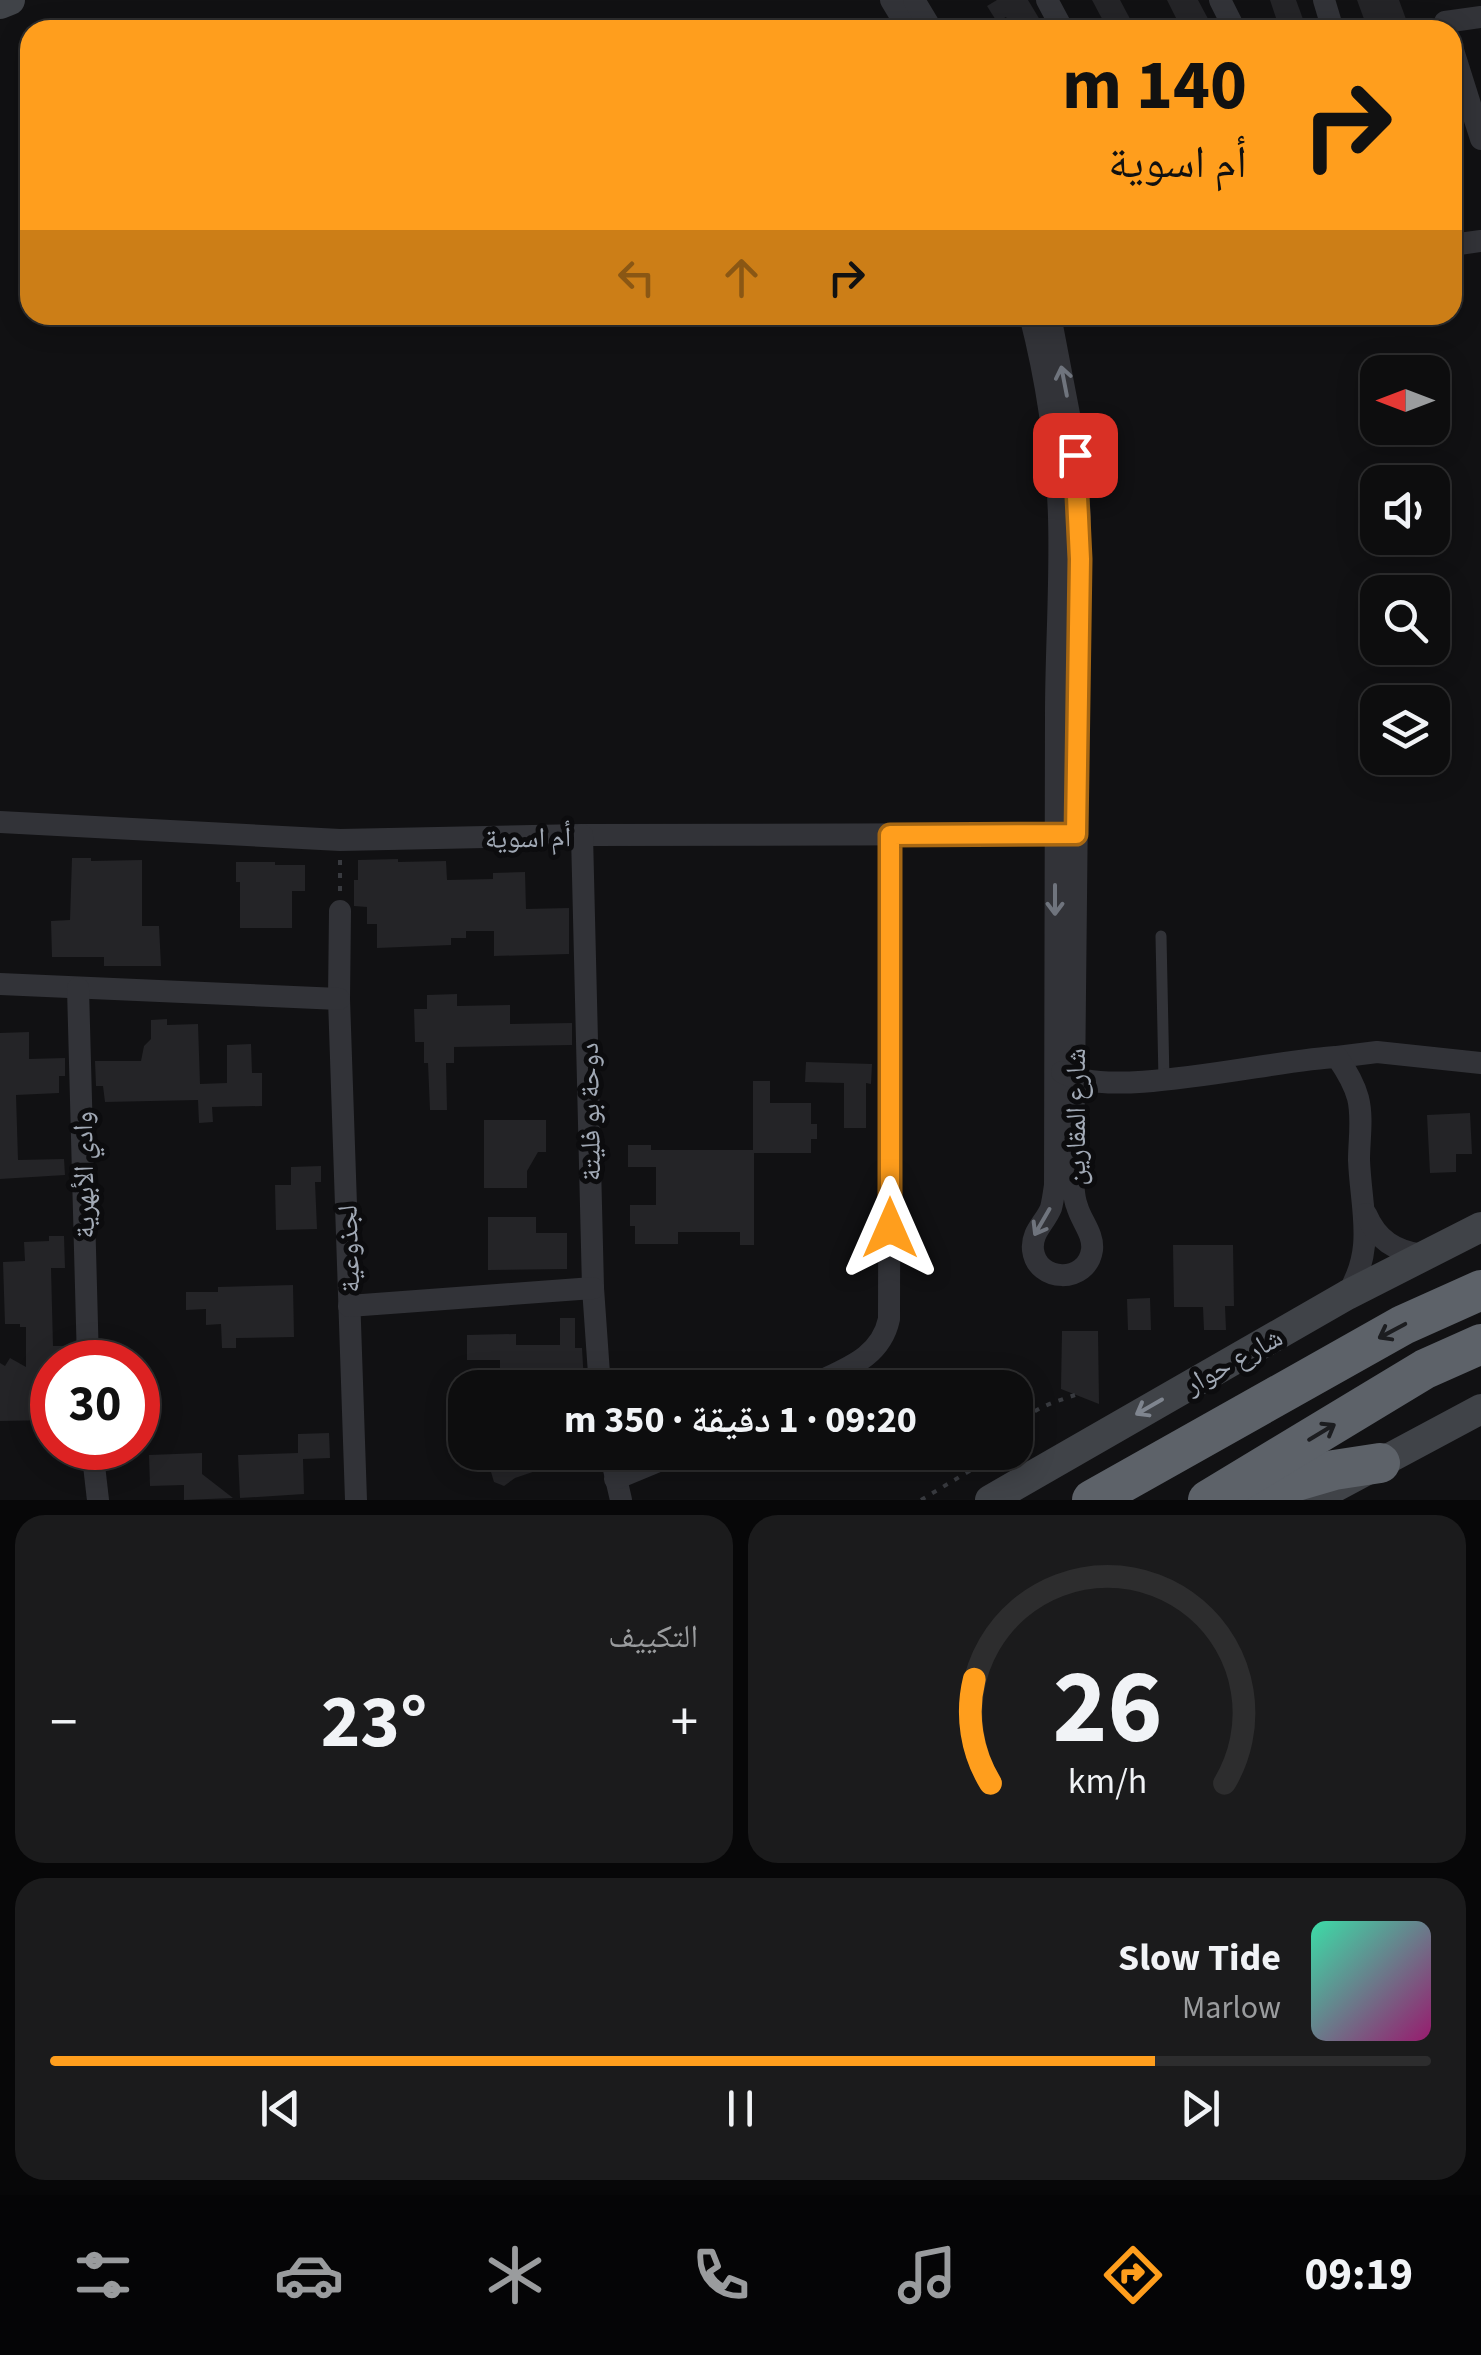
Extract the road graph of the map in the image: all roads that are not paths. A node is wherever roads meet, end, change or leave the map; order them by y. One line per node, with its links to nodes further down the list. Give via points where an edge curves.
1 (10, 0): 2 (main road)
2 (0, 4)
3 (1443, 17): 4 (street)
4 (1481, 17)
5 (1462, 79): 6 (street)
6 (1481, 139)
7 (1032, 325): 10 (street, شارع المقارين, via 1052,429 1059,517)
8 (1052, 325): 10 (street, شارع المقارين, one-way to 8, via 1080,518 1071,421)
9 (0, 822): 12 (street, أم اسوية, via 340,840)
10 (1066, 834): 11 (street, أم اسوية); 20 (street, شارع المقارين)
11 (890, 835): 12 (street, أم اسوية); 32 (street, via 888,1319 881,1342)
12 (582, 836): 25 (street, دوحة بو فليتة)
13 (340, 911): 17 (street, لجذوعية)
14 (1161, 936): 21 (lane)
15 (0, 984): 16 (street)
16 (78, 988): 17 (street); 29 (street, وادي الأبهرية)
17 (339, 999): 28 (street, لجذوعية)
18 (1337, 1057): 19 (street, via 1377,1052); 21 (street); 22 (street, via 1358,1098)
19 (1481, 1062)
20 (1064, 1070): 20 (street, شارع المقارين, one-way to 20, via 1054,1196 1032,1247 1042,1268 1062,1276 1083,1268 1092,1246 1076,1205); 21 (street, via 1108,1082)
21 (1164, 1080)
22 (1364, 1211): 24 (street, via 1384,1241); 27 (street, via 1363,1260)
23 (1481, 1227): 24 (main road, شارع حوار)
24 (1422, 1255): 27 (main road, شارع حوار)
25 (592, 1288): 28 (street); 31 (street, دوحة بو فليتة)
26 (1481, 1290): 41 (highway, شارع حوار, one-way to 41, via 1403,1324)
27 (1346, 1295): 40 (main road, شارع حوار, one-way to 40)
28 (350, 1306): 39 (street, لجذوعية)
29 (87, 1340)
30 (1481, 1344): 42 (highway, one-way to 30, via 1424,1370)
31 (599, 1370)
32 (841, 1370)
33 (1474, 1417): 34 (main road)
34 (1380, 1463): 43 (highway); 44 (main road)
35 (95, 1470): 38 (street)
36 (651, 1470): 37 (street)
37 (618, 1490)
38 (98, 1500)
39 (356, 1500)
40 (990, 1500)
41 (1092, 1500)
42 (1208, 1500)
43 (1234, 1500)
44 (1310, 1500)

